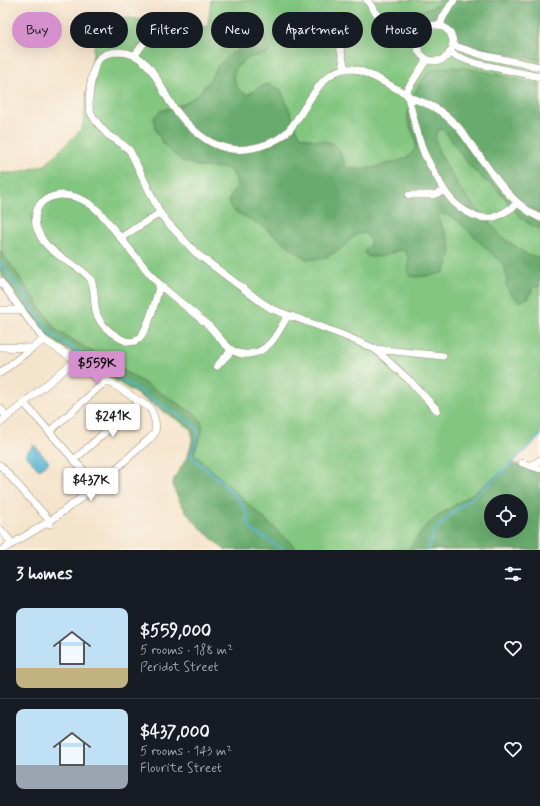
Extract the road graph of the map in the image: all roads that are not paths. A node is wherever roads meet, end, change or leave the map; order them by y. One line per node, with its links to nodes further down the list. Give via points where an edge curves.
1 (367, 0): 3 (street)
2 (454, 0): 5 (street)
3 (375, 12)
4 (432, 26): 5 (street)
5 (440, 26): 6 (street, via 450,34)
6 (452, 45): 10 (street); 13 (street, via 482,55)
7 (139, 48): 11 (street)
8 (340, 48): 14 (street)
9 (417, 48): 12 (street)
10 (449, 53): 12 (street, via 443,59); 15 (street, via 479,64)
11 (134, 55): 14 (street, via 153,72 173,108 186,123 212,143 236,149 268,144 286,133 321,83 331,74); 20 (street, via 115,52 97,61 89,105 91,113 108,134 130,151)
12 (426, 59): 16 (street)
13 (540, 67)
14 (345, 69): 16 (street, via 367,74)
15 (540, 77)
16 (406, 95): 17 (street, via 424,153); 19 (street, via 435,108 455,124 500,185)
17 (445, 192): 18 (street); 19 (street, via 460,207 480,217 495,217)
18 (409, 195)
19 (518, 203): 21 (street)
20 (160, 213): 22 (street); 27 (street, via 202,258 272,309)
21 (540, 218)
22 (120, 238): 24 (street); 24 (street, via 96,208 74,196 48,198 36,213 36,228 44,242 90,279 97,315 101,323 119,338 129,342 136,341 143,334)
23 (0, 280): 26 (street)
24 (160, 284): 32 (street, via 210,327)
25 (0, 310): 26 (street)
26 (22, 310): 28 (street)
27 (288, 315): 31 (street); 32 (street, via 273,340 264,349 248,354)
28 (44, 340): 30 (street); 34 (street)
29 (0, 347): 30 (street)
30 (32, 348): 36 (street)
31 (375, 349): 33 (street); 41 (street)
32 (232, 350): 35 (street)
33 (443, 356)
34 (76, 360): 37 (street); 39 (street)
35 (217, 366)
36 (0, 373)
37 (107, 380): 38 (street); 44 (street)
38 (140, 401): 45 (street); 52 (street, via 153,412 154,434)
39 (24, 403): 42 (street); 44 (street)
40 (0, 408): 42 (street)
41 (437, 410)
42 (7, 417): 43 (street)
43 (0, 423)
44 (49, 432): 45 (street)
45 (74, 460): 52 (street)
46 (540, 460): 49 (street)
47 (522, 463): 49 (street)
48 (0, 465): 53 (street)
49 (531, 466): 50 (street)
50 (540, 469)
51 (0, 471): 53 (street)
52 (97, 486): 53 (street)
53 (48, 522): 55 (street)
54 (0, 529): 55 (street)
55 (12, 543): 56 (street)
56 (2, 550)

